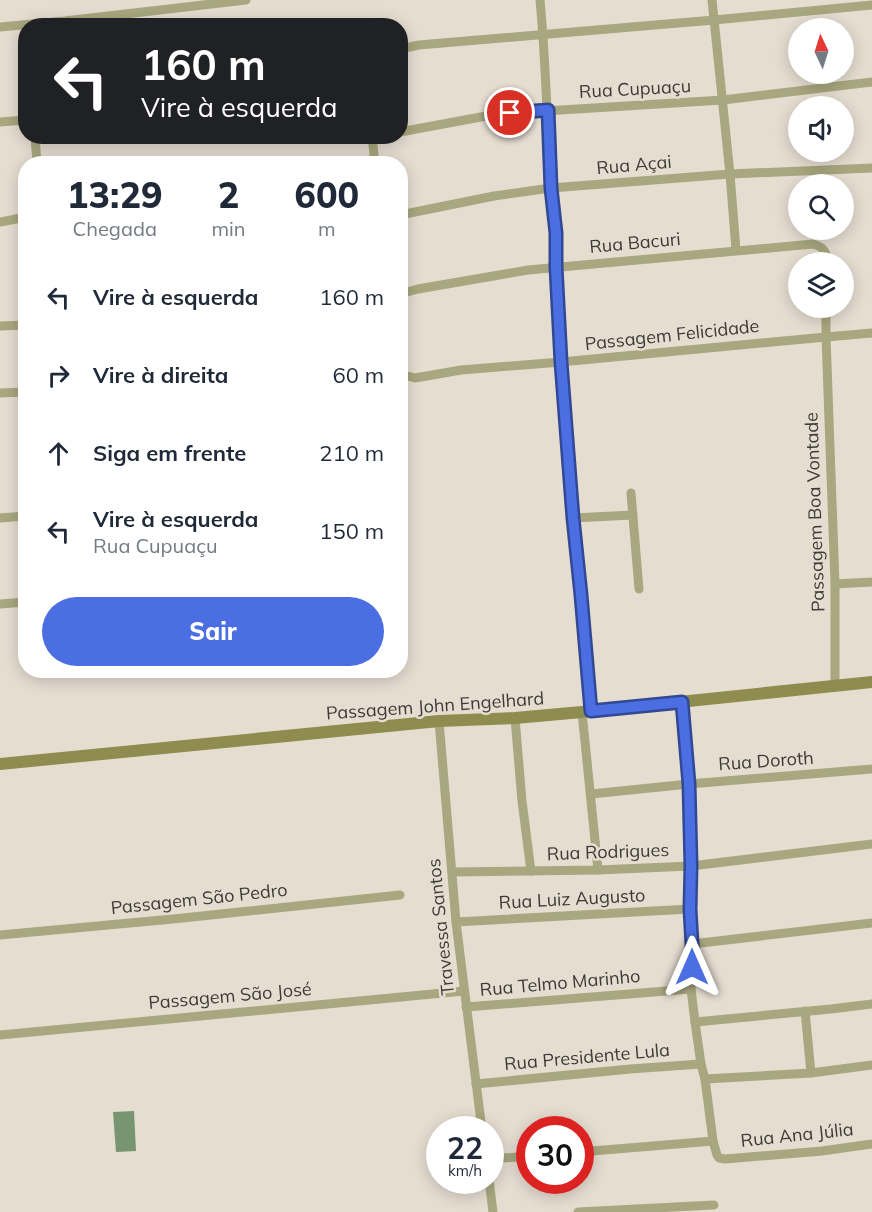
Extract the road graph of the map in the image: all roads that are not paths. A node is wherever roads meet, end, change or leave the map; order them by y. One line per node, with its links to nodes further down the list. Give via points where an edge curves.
1 (246, 0): 5 (street)
2 (540, 0): 9 (street)
3 (712, 0): 6 (street)
4 (872, 5): 6 (street)
5 (104, 18)
6 (714, 20): 9 (street); 12 (street)
7 (18, 26): 8 (street)
8 (0, 27)
9 (543, 34): 10 (street); 13 (street)
10 (408, 47)
11 (872, 82): 12 (street, Rua Cupuaçu)
12 (723, 100): 13 (street, Rua Cupuaçu); 18 (street)
13 (548, 110): 16 (street, Rua Cupuaçu, via 497,114); 19 (street)
14 (18, 121): 15 (street)
15 (0, 122)
16 (408, 131)
17 (872, 168): 18 (street, Rua Açai)
18 (730, 174): 19 (street, Rua Açai); 23 (street)
19 (551, 188): 20 (street, Rua Açai); 25 (street)
20 (408, 213)
21 (18, 219): 22 (street)
22 (0, 222)
23 (736, 250): 24 (street, Rua Bacuri, via 813,243); 25 (street, Rua Bacuri)
24 (825, 252)
25 (556, 267): 26 (street, Rua Bacuri); 32 (street)
26 (408, 292)
27 (826, 318): 31 (street)
28 (18, 325): 29 (street)
29 (0, 326)
30 (872, 333): 31 (street, Passagem Felicidade)
31 (826, 337): 32 (street, Passagem Felicidade); 42 (street, Passagem Boa Vontade)
32 (561, 362): 33 (street, Passagem Felicidade, via 415,378); 40 (street)
33 (408, 375)
34 (18, 392): 35 (street)
35 (0, 393)
36 (631, 493): 37 (street)
37 (633, 515): 40 (street); 43 (street)
38 (18, 517): 39 (street)
39 (0, 518)
40 (573, 518): 49 (street)
41 (872, 582): 42 (street)
42 (835, 584): 47 (street, Passagem Boa Vontade)
43 (639, 589)
44 (18, 603): 45 (street)
45 (0, 604)
46 (872, 682): 47 (main road, Passagem John Engelhard)
47 (835, 686): 48 (main road, Passagem John Engelhard)
48 (682, 702): 49 (main road, Passagem John Engelhard); 54 (street)
49 (586, 712): 50 (main road, Passagem John Engelhard); 55 (street)
50 (515, 718): 51 (main road, Passagem John Engelhard); 59 (street)
51 (439, 721): 52 (main road, Passagem John Engelhard); 60 (street, Travessa Santos)
52 (0, 764)
53 (872, 769): 54 (street, Rua Doroth)
54 (689, 784): 55 (street, Rua Doroth); 57 (street)
55 (591, 794): 58 (street)
56 (872, 844): 57 (street, Rua Rodrigues)
57 (691, 866): 58 (street, Rua Rodrigues); 62 (street)
58 (598, 870): 59 (street, Rua Rodrigues)
59 (531, 871): 60 (street, Rua Rodrigues)
60 (452, 872): 63 (street, Travessa Santos)
61 (400, 895): 65 (street, Passagem São Pedro)
62 (690, 909): 63 (street, Rua Luiz Augusto); 66 (street)
63 (456, 922): 68 (street, Travessa Santos)
64 (872, 923): 66 (street)
65 (0, 935)
66 (692, 944): 67 (street)
67 (691, 989): 70 (street, Rua Telmo Marinho); 72 (street)
68 (464, 991): 70 (street, Travessa Santos); 73 (street, Passagem São José)
69 (872, 1004): 71 (street)
70 (466, 1007): 78 (street, Travessa Santos)
71 (805, 1011): 72 (street); 76 (street)
72 (695, 1022): 74 (street)
73 (0, 1035)
74 (701, 1064): 77 (street); 78 (street, Rua Presidente Lula)
75 (872, 1065): 76 (street)
76 (811, 1073): 77 (street)
77 (705, 1079): 80 (street)
78 (476, 1084): 79 (street, Travessa Santos)
79 (480, 1116)
80 (713, 1141): 81 (street, Rua Ana Júlia, via 717,1155 725,1159); 82 (street)
81 (872, 1144)
82 (594, 1151)
83 (491, 1194): 85 (street)
84 (714, 1205): 86 (street)
85 (493, 1212)
86 (578, 1212)

